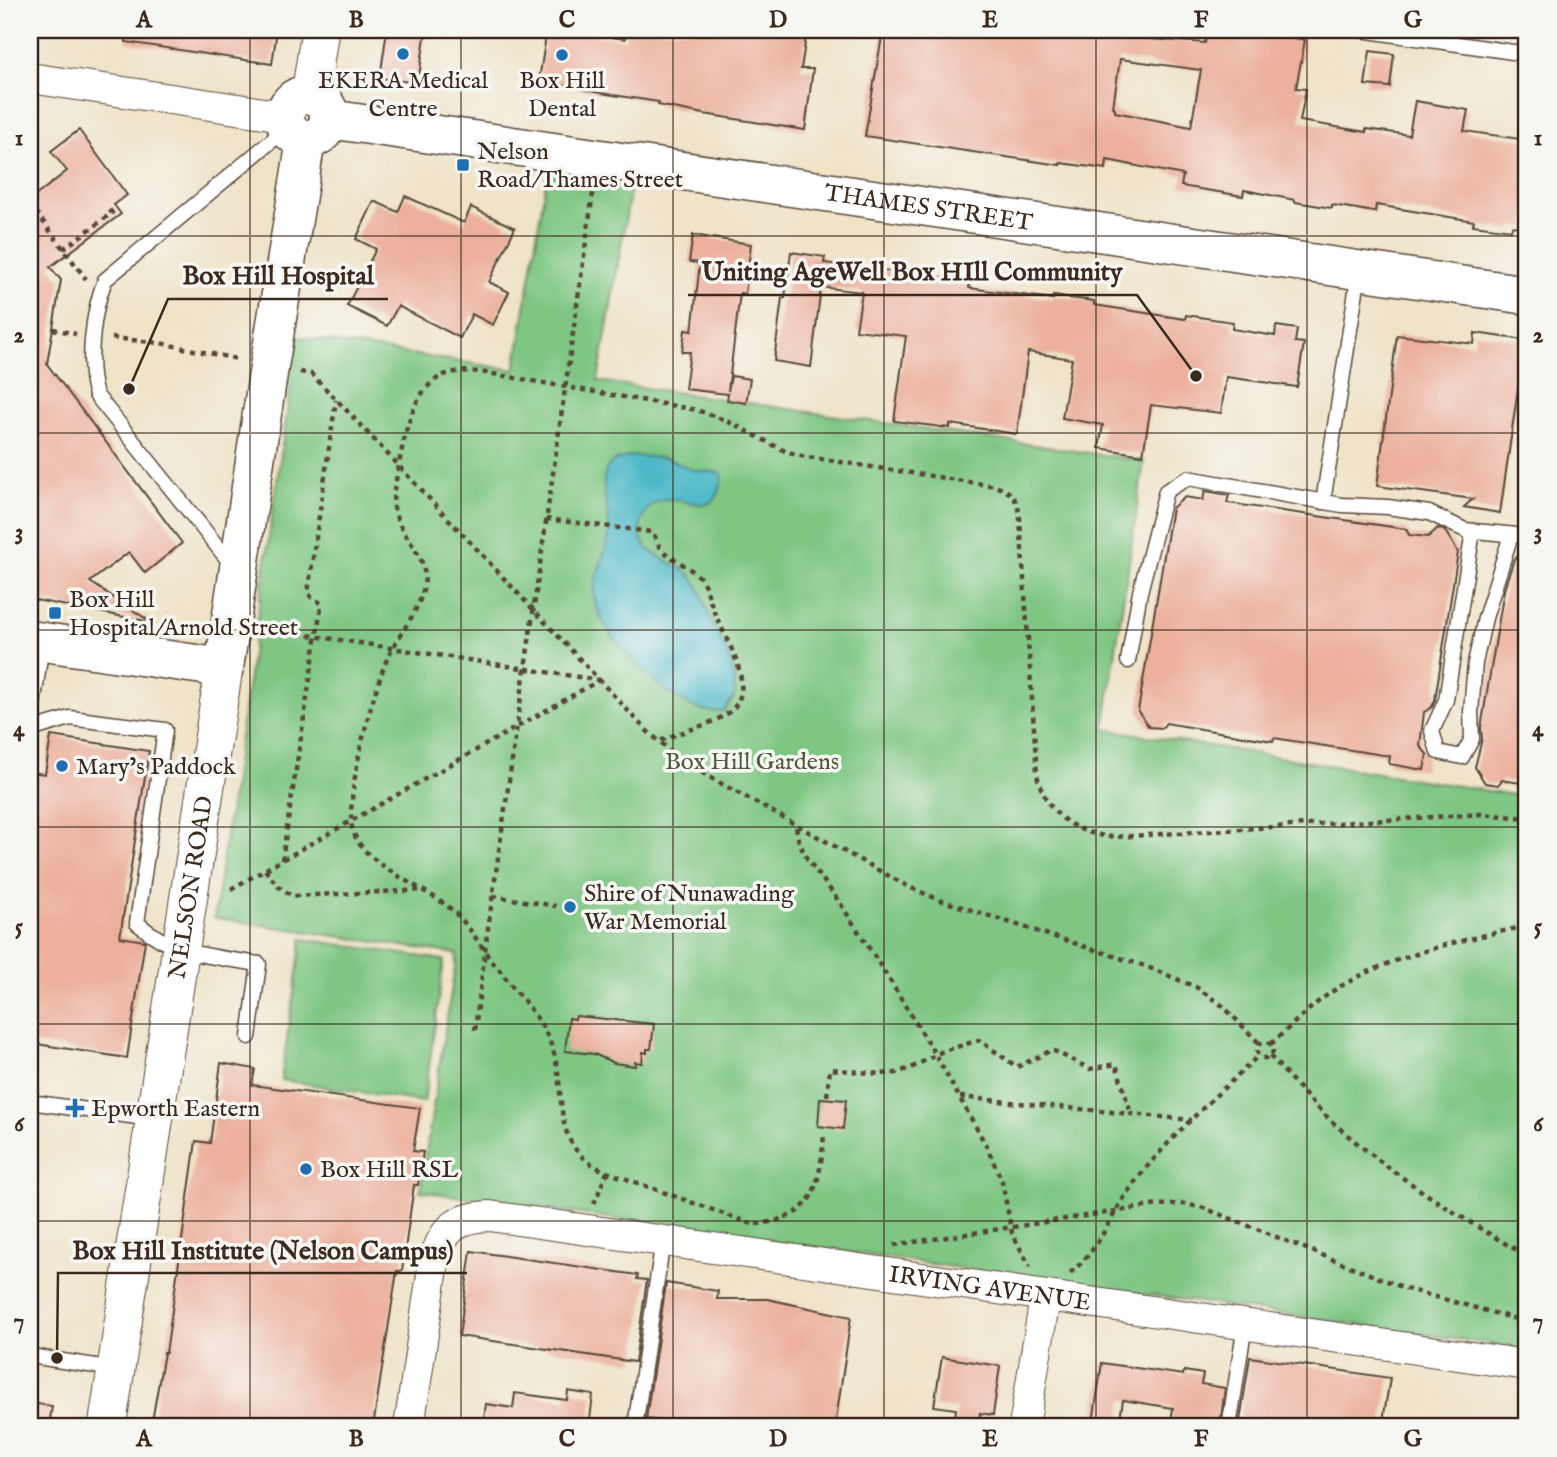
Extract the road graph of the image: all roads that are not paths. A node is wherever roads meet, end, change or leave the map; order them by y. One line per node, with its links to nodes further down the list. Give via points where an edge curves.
1 (320, 30): 5 (street, NELSON ROAD)
2 (1361, 30): 3 (lane)
3 (1527, 54)
4 (30, 78): 5 (street, THAMES STREET)
5 (303, 120): 6 (main road, THAMES STREET); 12 (main road, NELSON ROAD); 12 (lane, via 105,280 97,299 90,378 96,395)
6 (1360, 270): 7 (main road, THAMES STREET); 8 (lane)
7 (1527, 295)
8 (1323, 502): 9 (lane, via 1429,513); 14 (lane, via 1188,478 1166,491)
9 (1473, 531): 10 (lane); 10 (lane, via 1446,699 1432,732 1438,752 1462,757 1472,739 1475,663)
10 (1511, 535): 11 (lane)
11 (1527, 536)
12 (238, 573): 15 (main road, NELSON ROAD)
13 (36, 641): 15 (main road); 16 (lane)
14 (1128, 661)
15 (224, 668): 17 (street, NELSON ROAD)
16 (30, 728): 17 (lane, via 69,718 165,730 137,923)
17 (180, 950): 18 (lane, via 259,964); 20 (street, NELSON ROAD)
18 (249, 1037)
19 (30, 1102): 20 (lane)
20 (154, 1119): 26 (street, NELSON ROAD)
21 (663, 1240): 22 (street, IRVING AVENUE); 28 (street, IRVING AVENUE, via 490,1216 455,1224 434,1261); 29 (lane)
22 (1048, 1283): 23 (street, IRVING AVENUE); 30 (street)
23 (1245, 1324): 25 (street, IRVING AVENUE); 31 (lane)
24 (30, 1356): 26 (lane)
25 (1527, 1365)
26 (116, 1369): 27 (street, NELSON ROAD)
27 (107, 1427)
28 (409, 1427)
29 (635, 1427)
30 (1024, 1427)
31 (1229, 1427)

